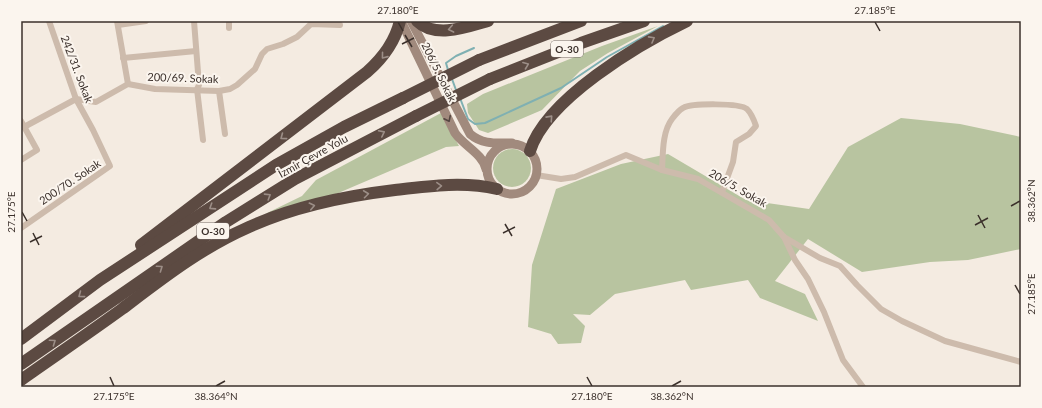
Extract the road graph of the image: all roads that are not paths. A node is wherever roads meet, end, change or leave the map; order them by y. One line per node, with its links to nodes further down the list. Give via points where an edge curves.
1 (49, 21): 20 (street, 242/31. Sokak)
2 (146, 21): 12 (street)
3 (194, 21): 15 (street)
4 (229, 21): 14 (street)
5 (401, 21): 29 (main road, 206/5. Sokak, one-way to 29, via 455,133 482,158); 36 (highway, one-way to 36, via 387,52 367,72)
6 (411, 21): 25 (main road, 206/5. Sokak, via 470,134 492,144)
7 (417, 21): 8 (highway, one-way to 7, via 438,32 425,28)
8 (488, 21)
9 (582, 21): 36 (highway, İzmir Çevre Yolu / O-30, one-way to 36, bridge, via 479,60 344,127 276,165)
10 (644, 21): 39 (highway, İzmir Çevre Yolu / O-30, one-way to 10, bridge, via 245,210 295,179 490,79)
11 (686, 21): 26 (highway, one-way to 11, via 540,129 585,84 634,50)
12 (117, 23): 16 (street)
13 (340, 25): 19 (street, 200/69. Sokak, via 311,24 297,37 267,49 255,69 237,85)
14 (230, 28)
15 (196, 51): 16 (street); 18 (street, via 199,85)
16 (122, 58): 17 (street)
17 (128, 84): 18 (street, 200/69. Sokak, via 155,89); 20 (street, via 96,102)
18 (197, 89): 19 (street, 200/69. Sokak); 24 (street)
19 (219, 91): 23 (street)
20 (76, 100): 22 (street); 28 (street, 242/31. Sokak)
21 (21, 121): 22 (street)
22 (24, 127): 27 (street, via 37,150)
23 (225, 134)
24 (203, 140)
25 (512, 143): 26 (main road); 29 (main road, via 502,145 494,151 488,159)
26 (530, 151): 31 (main road, via 536,163)
27 (21, 160)
28 (110, 166): 34 (street, 200/70. Sokak)
29 (486, 169): 32 (main road, via 490,182)
30 (662, 170): 31 (street, 206/5. Sokak, via 626,155 575,177 561,179); 33 (street, 206/5. Sokak, via 698,178); 33 (street, via 666,134 671,120 682,108 691,105 743,106 748,110 756,126 736,142 733,162)
31 (536, 175): 32 (main road, via 532,184 520,192 510,194)
32 (497, 189): 40 (highway, one-way to 32, via 176,268 249,227 297,209 355,195 433,186 481,185)
33 (722, 192): 35 (street, 206/5. Sokak, via 769,220)
34 (21, 228)
35 (784, 237): 38 (street, via 820,258 840,266 881,308 902,321 945,341); 41 (street, via 824,312 843,360)
36 (100, 280): 37 (highway, İzmir Çevre Yolu / O-30, one-way to 37)
37 (21, 339)
38 (1021, 362)
39 (21, 364)
40 (21, 380)
41 (863, 387)

